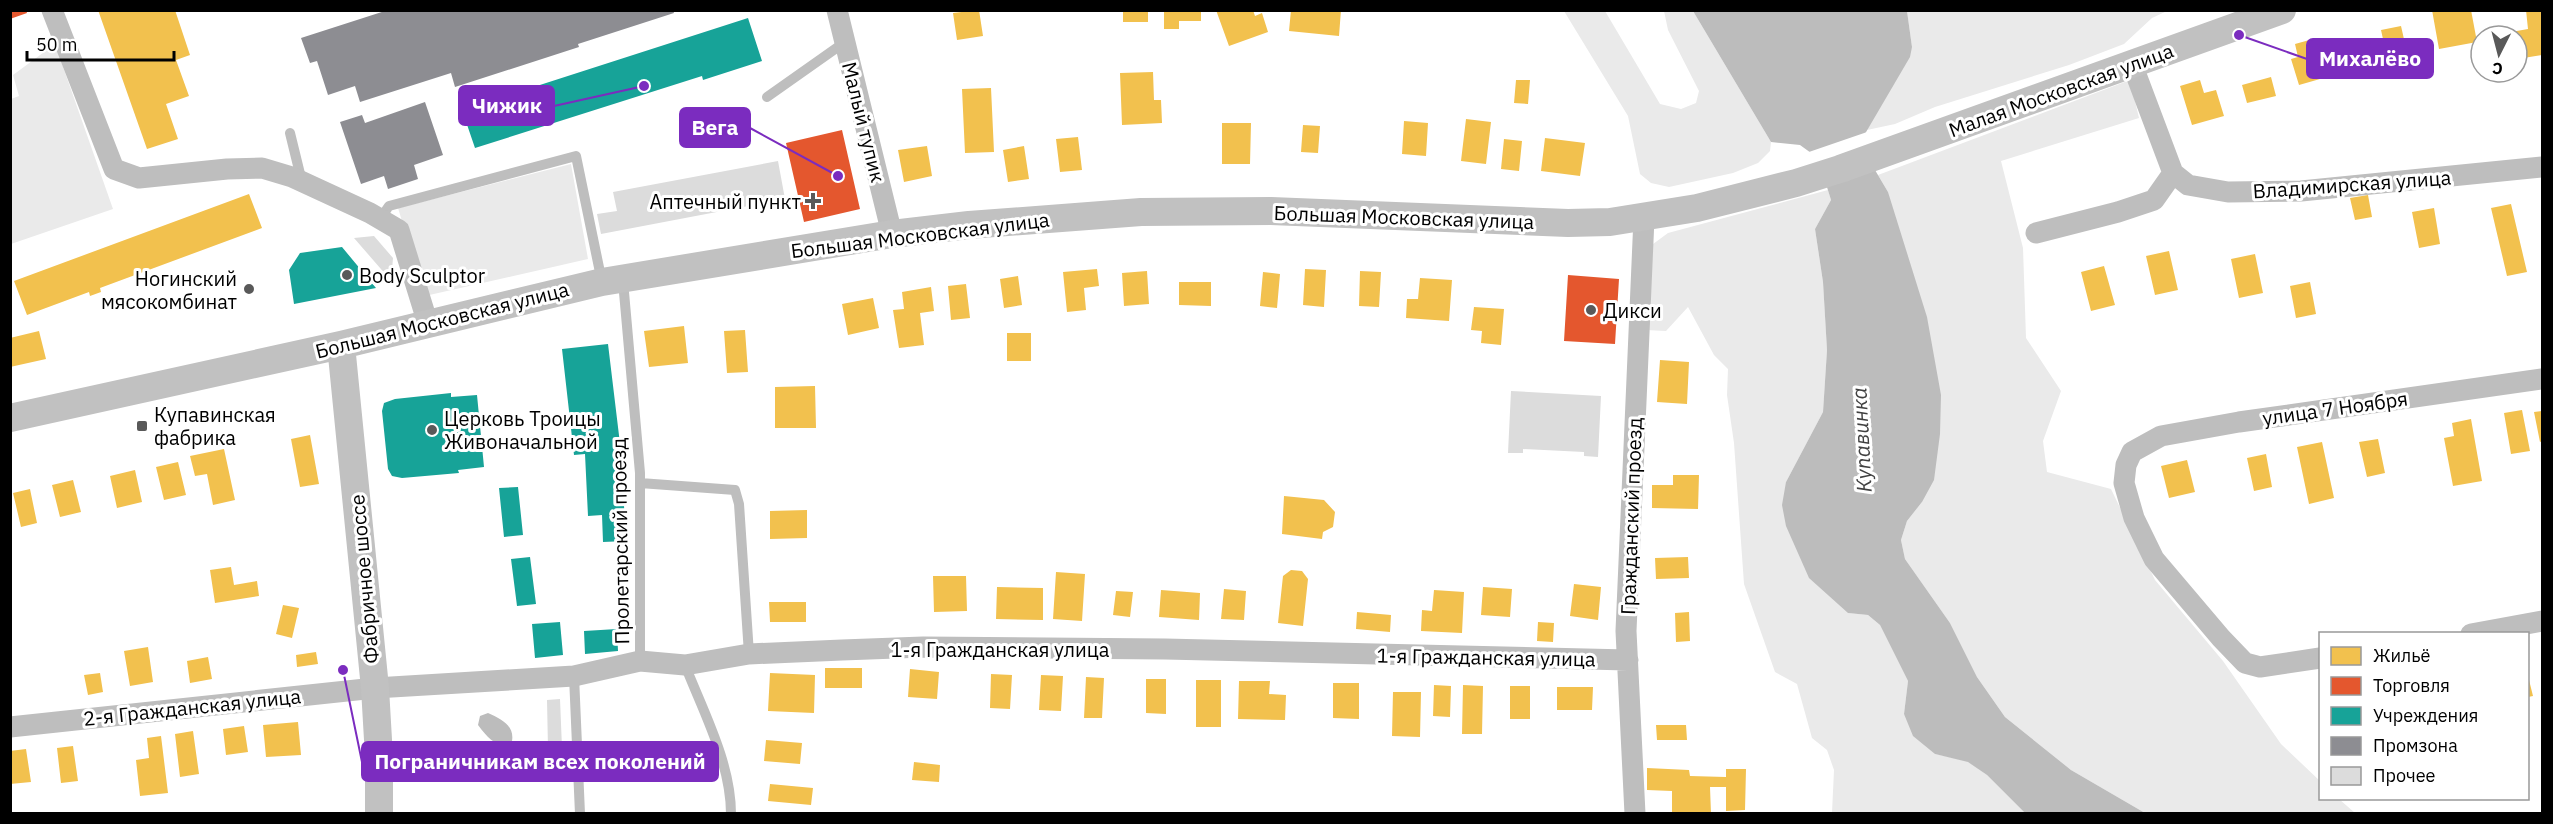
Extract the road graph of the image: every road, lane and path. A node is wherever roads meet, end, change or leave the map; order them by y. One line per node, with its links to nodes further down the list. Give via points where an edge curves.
1 (51, 10): 11 (street, via 114,169 139,178 262,168)
2 (837, 10): 4 (street, Малый тупик)
3 (2282, 10): 5 (main road, Малая Московская улица)
4 (845, 42): 6 (lane); 15 (street, Малый тупик)
5 (2132, 64): 9 (main road, Малая Московская улица); 10 (street)
6 (768, 97)
7 (290, 133): 11 (lane)
8 (2542, 167): 10 (street, Владимирская улица, via 2301,191 2228,192 2188,185)
9 (1840, 169): 12 (main road, Большая Московская улица, via 1697,208)
10 (2173, 173): 14 (street, via 2154,200)
11 (302, 182): 13 (street)
12 (1644, 218): 15 (main road, Большая Московская улица, via 1568,224 1271,211 1141,212); 26 (street, Гражданский проезд, via 1626,631)
13 (380, 219): 16 (lane, Пролетарский проезд, via 389,206 576,156); 17 (street, via 399,230)
14 (2036, 233)
15 (892, 234): 16 (main road, Большая Московская улица)
16 (613, 280): 17 (main road, Большая Московская улица); 21 (lane, Пролетарский проезд)
17 (428, 324): 18 (main road, Большая Московская улица)
18 (341, 345): 20 (main road, Большая Московская улица); 30 (main road, Фабричное шоссе)
19 (2542, 379): 25 (street, улица 7 Ноября, via 2239,422 2161,436 2132,452 2124,483 2134,518 2154,559 2245,663 2260,668)
20 (10, 418)
21 (640, 483): 24 (lane, via 735,490); 27 (lane, Пролетарский проезд)
22 (2542, 621): 23 (street)
23 (2477, 632)
24 (749, 654): 26 (street, 1-я Гражданская улица, via 923,647); 28 (street, 1-я Гражданская улица)
25 (2319, 658)
26 (1628, 660): 35 (street, Гражданский проезд)
27 (640, 661): 28 (street, 1-я Гражданская улица); 29 (street, 1-я Гражданская улица)
28 (684, 665): 34 (lane, via 729,785)
29 (574, 676): 30 (street, 1-я Гражданская улица); 33 (lane)
30 (375, 688): 31 (street, 2-я Гражданская улица); 32 (main road, Фабричное шоссе)
31 (10, 727)
32 (379, 813)
33 (580, 813)
34 (730, 813)
35 (1635, 813)

